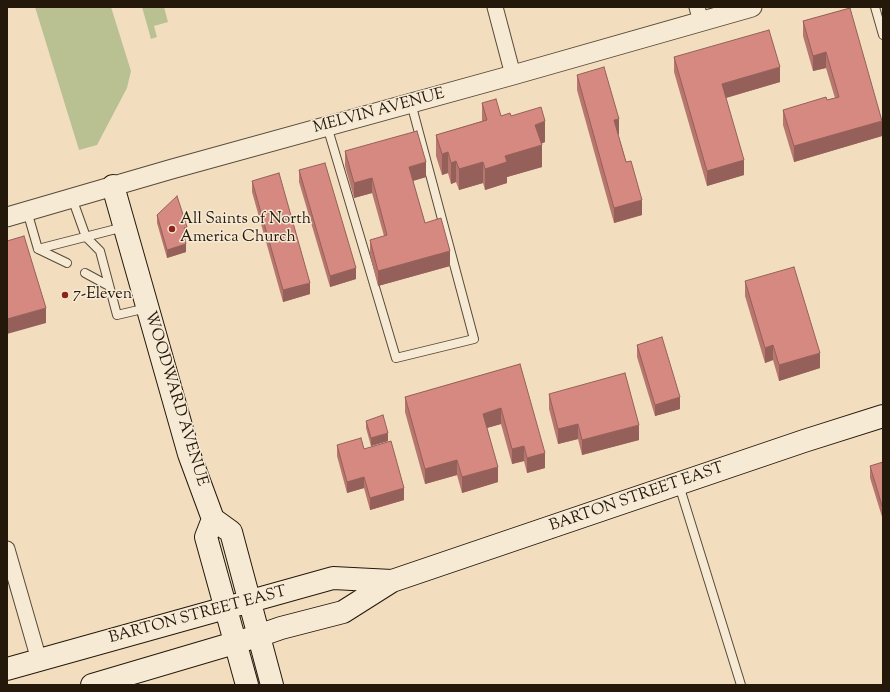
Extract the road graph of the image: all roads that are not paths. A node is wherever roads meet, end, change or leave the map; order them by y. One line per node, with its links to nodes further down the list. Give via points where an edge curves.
1 (495, 7): 6 (street)
2 (752, 7): 4 (street, MELVIN AVENUE)
3 (875, 7): 5 (lane)
4 (699, 14): 6 (street, MELVIN AVENUE)
5 (883, 35)
6 (513, 75): 7 (street, MELVIN AVENUE)
7 (411, 103): 8 (street, MELVIN AVENUE); 8 (lane, via 474,339 396,358)
8 (327, 126): 9 (street, MELVIN AVENUE)
9 (113, 186): 10 (street, MELVIN AVENUE); 13 (main road, WOODWARD AVENUE)
10 (72, 198): 11 (street, MELVIN AVENUE); 14 (lane)
11 (27, 211): 12 (street, MELVIN AVENUE); 15 (lane)
12 (7, 217)
13 (124, 227): 14 (lane); 19 (main road, WOODWARD AVENUE)
14 (86, 237): 15 (lane); 18 (lane, via 100,251)
15 (38, 249): 16 (lane)
16 (67, 263)
17 (86, 273): 18 (lane)
18 (109, 286): 19 (lane, via 117,315)
19 (147, 307): 22 (main road, WOODWARD AVENUE, via 189,454)
20 (883, 416): 21 (main road, BARTON STREET EAST)
21 (679, 484): 24 (main road, BARTON STREET EAST); 34 (lane)
22 (213, 519): 25 (main road, via 231,532); 26 (main road, via 206,537)
23 (7, 549): 29 (street)
24 (392, 581): 25 (main road, BARTON STREET EAST, via 333,578); 27 (main road, BARTON STREET EAST, via 343,612)
25 (250, 602): 26 (main road, BARTON STREET EAST); 27 (main road)
26 (225, 608): 28 (main road); 29 (main road, BARTON STREET EAST)
27 (258, 636): 28 (main road, BARTON STREET EAST); 33 (main road)
28 (235, 642): 31 (main road, BARTON STREET EAST); 32 (main road)
29 (39, 660): 30 (main road, BARTON STREET EAST)
30 (7, 669)
31 (92, 685)
32 (247, 685)
33 (272, 685)
34 (741, 685)

